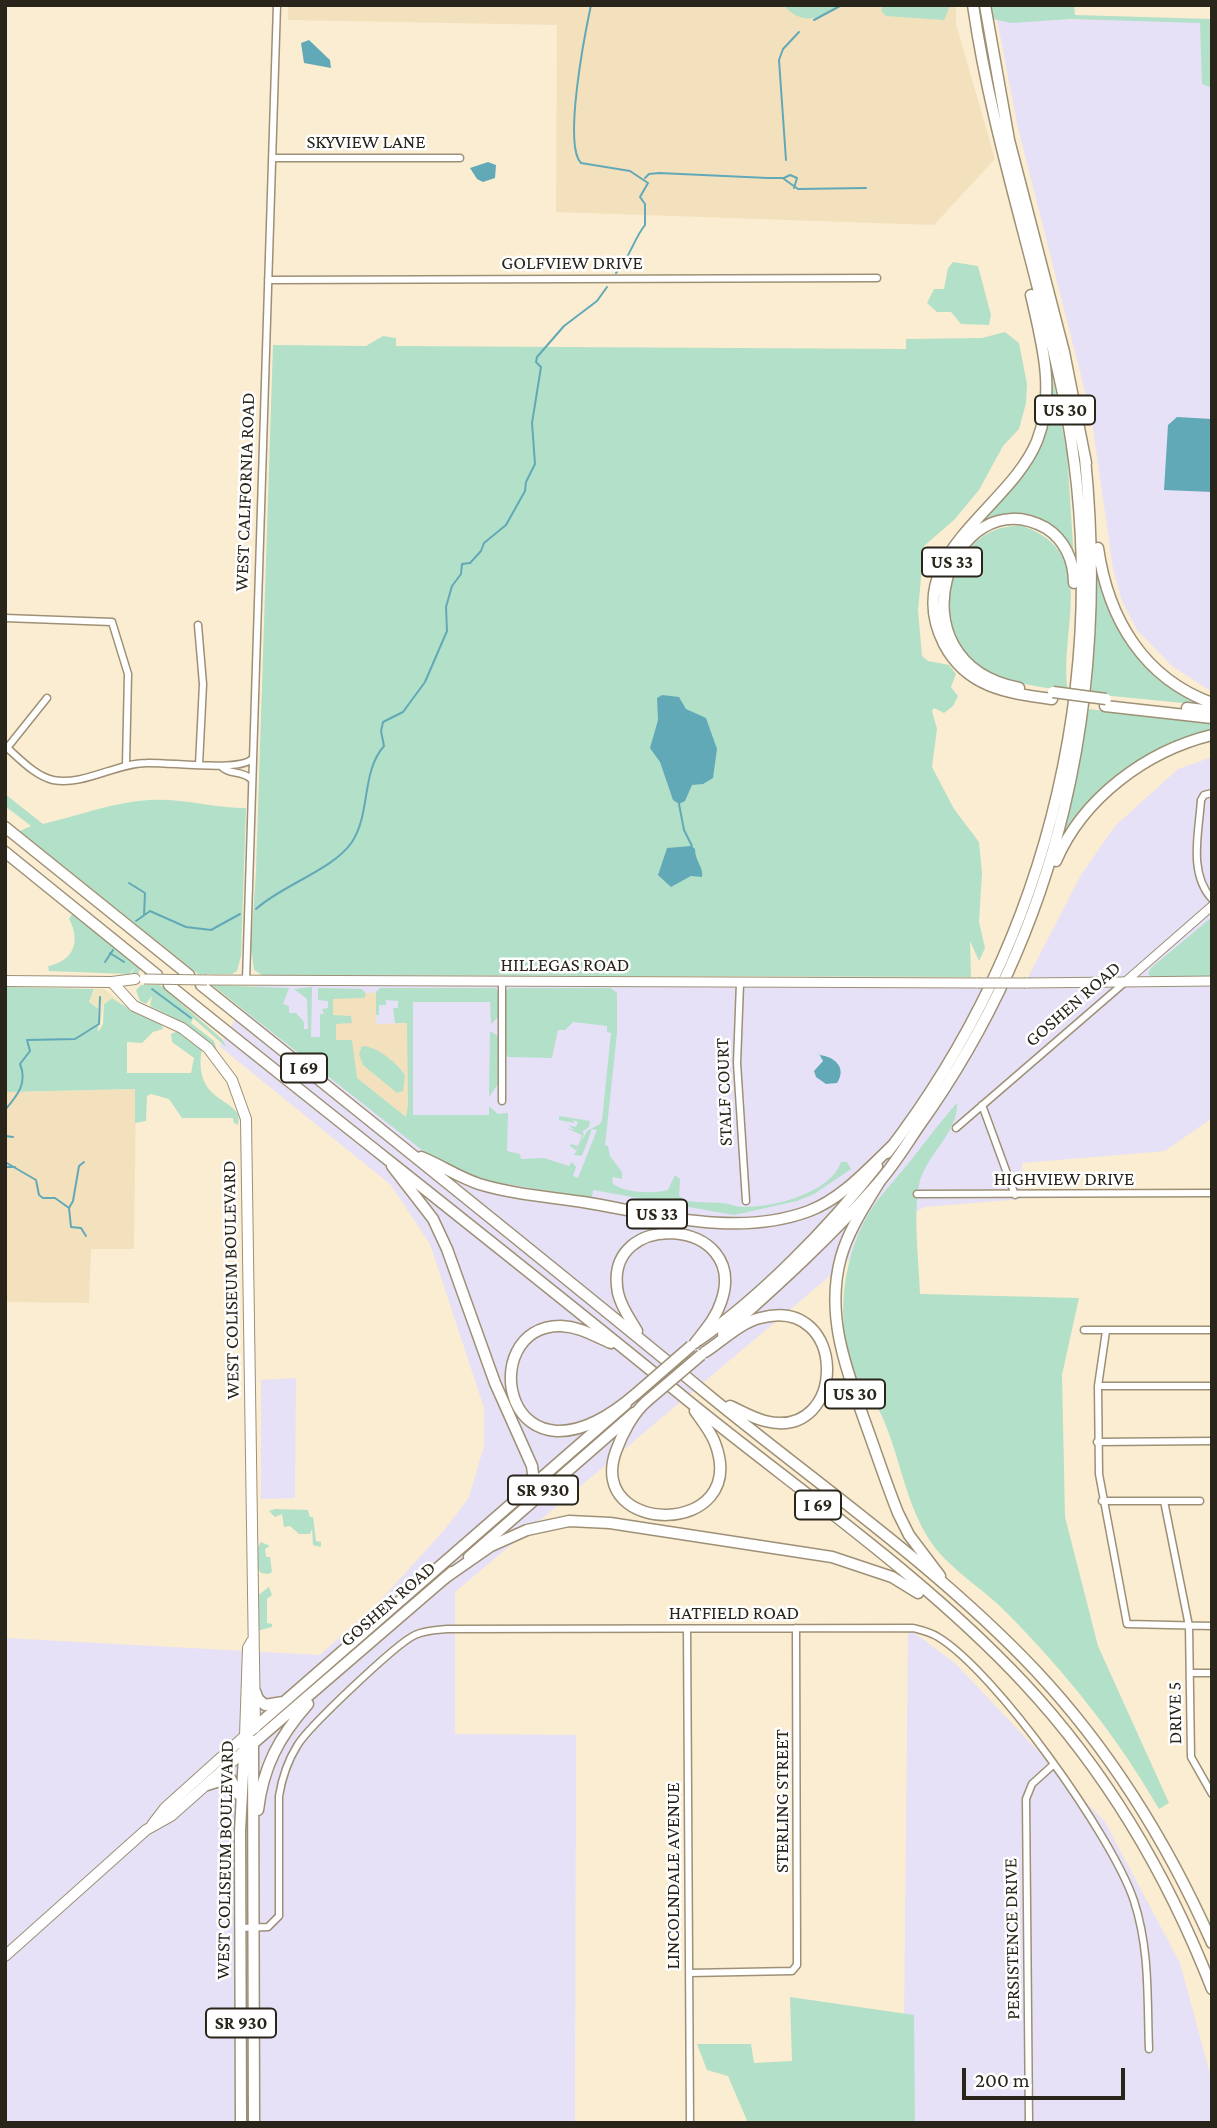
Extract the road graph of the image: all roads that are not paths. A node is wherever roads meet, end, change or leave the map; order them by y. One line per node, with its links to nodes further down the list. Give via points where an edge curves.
1 (277, 5): 4 (street, WEST CALIFORNIA ROAD)
2 (972, 5): 6 (highway, US 30)
3 (985, 5): 9 (highway, US 30, via 1009,140 1064,352)
4 (272, 158): 5 (street, SKYVIEW LANE); 8 (street, WEST CALIFORNIA ROAD)
5 (460, 158)
6 (1010, 186): 12 (highway, US 30, via 1053,350 1070,440 1079,522); 13 (highway, via 1047,372 1046,408 1037,441 1020,472 944,561 935,608 943,641 966,673 992,689)
7 (877, 278): 8 (street, GOLFVIEW DRIVE)
8 (268, 279): 21 (street, WEST CALIFORNIA ROAD)
9 (1085, 458): 16 (highway, via 1103,577 1118,619 1158,672); 32 (highway, US 30, via 1093,561 1088,680 1069,791)
10 (5, 618): 22 (street, via 112,622 128,674)
11 (198, 625): 23 (street, via 202,676)
12 (1081, 641): 13 (highway, US 33, via 1073,567 1063,544 1050,531 1031,522 1010,520 990,525 965,544 950,566 942,591 944,619 954,645 969,664 993,680); 50 (highway, US 30, via 1064,772 1029,895 1000,967 967,1028)
13 (1052, 696): 15 (highway, US 33, bridge)
14 (47, 698): 20 (street)
15 (1105, 703): 17 (highway, US 33); 18 (highway)
16 (1212, 703)
17 (1212, 711)
18 (1212, 718)
19 (1212, 736): 32 (highway, via 1168,750 1110,789 1066,841)
20 (6, 747): 22 (street, via 52,780)
21 (252, 760): 24 (street); 25 (street, WEST CALIFORNIA ROAD)
22 (126, 765): 23 (street)
23 (199, 765): 24 (street)
24 (222, 767): 25 (street)
25 (251, 779): 36 (street, WEST CALIFORNIA ROAD)
26 (1212, 793): 30 (street, via 1201,800 1197,868)
27 (5, 827): 35 (highway)
28 (5, 852): 34 (highway)
29 (1212, 885): 30 (street)
30 (1204, 891): 31 (street)
31 (1212, 899)
32 (1038, 900): 53 (highway, US 30, via 1010,971 973,1043)
33 (1212, 906): 42 (street, GOSHEN ROAD)
34 (157, 975)
35 (189, 975)
36 (246, 980): 38 (main road, HILLEGAS ROAD, bridge); 41 (main road, HILLEGAS ROAD)
37 (5, 981): 40 (main road, HILLEGAS ROAD)
38 (132, 981): 40 (main road, HILLEGAS ROAD); 46 (main road, via 129,997)
39 (1212, 981): 42 (main road, HILLEGAS ROAD)
40 (112, 982): 46 (main road, WEST COLISEUM BOULEVARD)
41 (502, 982): 43 (main road, HILLEGAS ROAD); 47 (street)
42 (1125, 982): 43 (main road, HILLEGAS ROAD, bridge); 48 (street, GOSHEN ROAD)
43 (740, 983): 57 (street, STALF COURT, via 737,1063)
44 (169, 985): 51 (highway, I 69)
45 (201, 985): 52 (highway, I 69)
46 (134, 1006): 84 (main road, WEST COLISEUM BOULEVARD, via 182,1028 208,1048 232,1080 246,1119)
47 (502, 1101)
48 (982, 1105): 49 (street, GOSHEN ROAD); 56 (street)
49 (956, 1128)
50 (892, 1146): 52 (highway, US 33, via 860,1177 811,1210 775,1221 734,1223 502,1190 456,1175); 62 (highway, US 30, via 802,1249)
51 (379, 1150): 63 (highway, I 69); 73 (highway, via 417,1196 447,1249 495,1383 532,1466)
52 (407, 1151): 61 (highway, I 69)
53 (880, 1181): 64 (highway, via 799,1267); 78 (highway, US 30, via 840,1260 834,1296 836,1328 898,1513 909,1535)
54 (1212, 1193): 56 (street, HIGHVIEW DRIVE)
55 (917, 1194): 56 (street, HIGHVIEW DRIVE)
56 (1015, 1195)
57 (746, 1200)
58 (1212, 1330): 60 (street)
59 (1084, 1331): 60 (street)
60 (1106, 1331): 65 (street)
61 (639, 1337): 62 (highway, via 618,1292 621,1264 627,1252 649,1235 676,1231 710,1248 724,1274 718,1311); 68 (highway, I 69)
62 (693, 1345): 67 (highway, US 30, bridge)
63 (627, 1350): 67 (highway, US 30, via 588,1331 547,1328 521,1346 510,1375 511,1390 523,1415 546,1431 559,1433 600,1421); 69 (highway, I 69)
64 (703, 1353): 68 (highway, via 758,1318 776,1315 803,1323 827,1355 824,1393 794,1420 766,1422); 70 (highway, GOSHEN ROAD, bridge)
65 (1098, 1386): 66 (street); 72 (street)
66 (1212, 1386)
67 (635, 1395): 73 (highway, SR 930)
68 (711, 1397): 78 (highway, I 69)
69 (688, 1400): 70 (highway, via 715,1442 719,1474 702,1504 669,1518 651,1516 623,1498 614,1476 612,1461 619,1444); 79 (highway, I 69)
70 (645, 1403): 77 (highway, GOSHEN ROAD / SR 930)
71 (1212, 1441): 72 (street)
72 (1097, 1442): 74 (street)
73 (534, 1482): 89 (highway, SR 930)
74 (1102, 1501): 75 (street); 80 (street, via 1127,1624)
75 (1164, 1501): 76 (street); 80 (street, DRIVE 5)
76 (1200, 1501)
77 (445, 1578): 79 (highway, via 491,1546 527,1530 569,1521 610,1523 852,1562 892,1577); 85 (highway, GOSHEN ROAD / SR 930)
78 (955, 1594): 101 (highway, I 69, via 1038,1673 1102,1751 1178,1871)
79 (947, 1610): 104 (highway, I 69, via 1024,1683 1111,1792 1164,1881)
80 (1189, 1626): 81 (street); 86 (street, DRIVE 5)
81 (1212, 1626)
82 (796, 1628): 83 (street, HATFIELD ROAD); 93 (street, HATFIELD ROAD, via 913,1628 937,1636 977,1670); 103 (street, STERLING STREET, via 797,1960 792,1971)
83 (688, 1629): 100 (street, HATFIELD ROAD, via 447,1629 411,1637 307,1732 290,1757 279,1796 281,1912 273,1926); 103 (street, LINCOLNDALE AVENUE)
84 (252, 1642): 88 (main road, WEST COLISEUM BOULEVARD); 91 (main road, WEST COLISEUM BOULEVARD, via 248,1648)
85 (340, 1668): 91 (highway, GOSHEN ROAD); 98 (highway, SR 930, via 286,1729 270,1756 258,1808)
86 (1190, 1673): 87 (street); 95 (street, DRIVE 5, via 1191,1757)
87 (1212, 1673)
88 (255, 1691): 89 (highway, via 265,1705); 90 (main road, WEST COLISEUM BOULEVARD)
89 (285, 1702): 90 (highway, SR 930)
90 (255, 1728): 91 (highway, SR 930)
91 (248, 1741): 92 (highway, WEST COLISEUM BOULEVARD / SR 930); 97 (main road, GOSHEN ROAD, via 164,1808); 98 (highway, WEST COLISEUM BOULEVARD)
92 (242, 1753): 94 (main road, GOSHEN ROAD); 96 (highway, WEST COLISEUM BOULEVARD / SR 930)
93 (1053, 1765): 105 (street, HATFIELD ROAD, via 1116,1857 1133,1899 1144,1936); 109 (street, PERSISTENCE DRIVE, via 1032,1784 1026,1799)
94 (207, 1785): 96 (highway, via 230,1778); 97 (main road, GOSHEN ROAD, via 171,1816)
95 (1212, 1794)
96 (241, 1808): 99 (highway, WEST COLISEUM BOULEVARD / SR 930)
97 (152, 1825): 102 (main road, GOSHEN ROAD)
98 (254, 1855): 100 (highway, WEST COLISEUM BOULEVARD / SR 930)
99 (240, 1928): 100 (street); 106 (highway, WEST COLISEUM BOULEVARD / SR 930)
100 (254, 1929): 107 (highway, WEST COLISEUM BOULEVARD / SR 930)
101 (1212, 1943)
102 (5, 1956)
103 (690, 1973): 108 (street, LINCOLNDALE AVENUE)
104 (1212, 1989)
105 (1149, 2049)
106 (241, 2123)
107 (254, 2123)
108 (690, 2123)
109 (1030, 2123)

